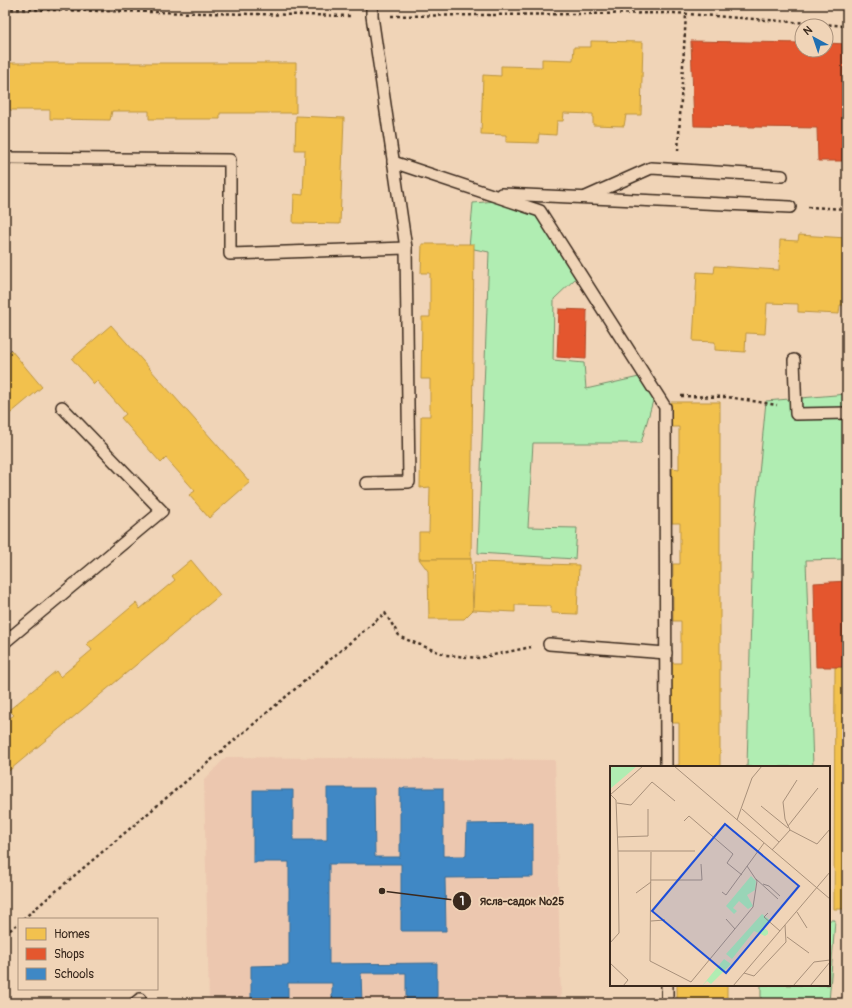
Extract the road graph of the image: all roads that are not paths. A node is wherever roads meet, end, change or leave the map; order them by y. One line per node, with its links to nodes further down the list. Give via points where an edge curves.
1 (372, 11): 3 (lane)
2 (5, 158): 8 (lane, via 230,160 230,254)
3 (393, 162): 5 (lane); 8 (lane)
4 (782, 176): 6 (lane, via 651,168)
5 (488, 194): 6 (lane); 15 (lane, via 540,211 665,407)
6 (584, 198): 7 (lane)
7 (790, 207)
8 (406, 248): 12 (lane, via 409,482)
9 (794, 360): 11 (lane, via 796,414)
10 (62, 407): 13 (lane, via 162,511)
11 (847, 413)
12 (366, 483)
13 (5, 642)
14 (549, 644): 15 (lane)
15 (666, 654): 16 (lane)
16 (666, 766)
17 (667, 986): 18 (lane)
18 (667, 1003)

